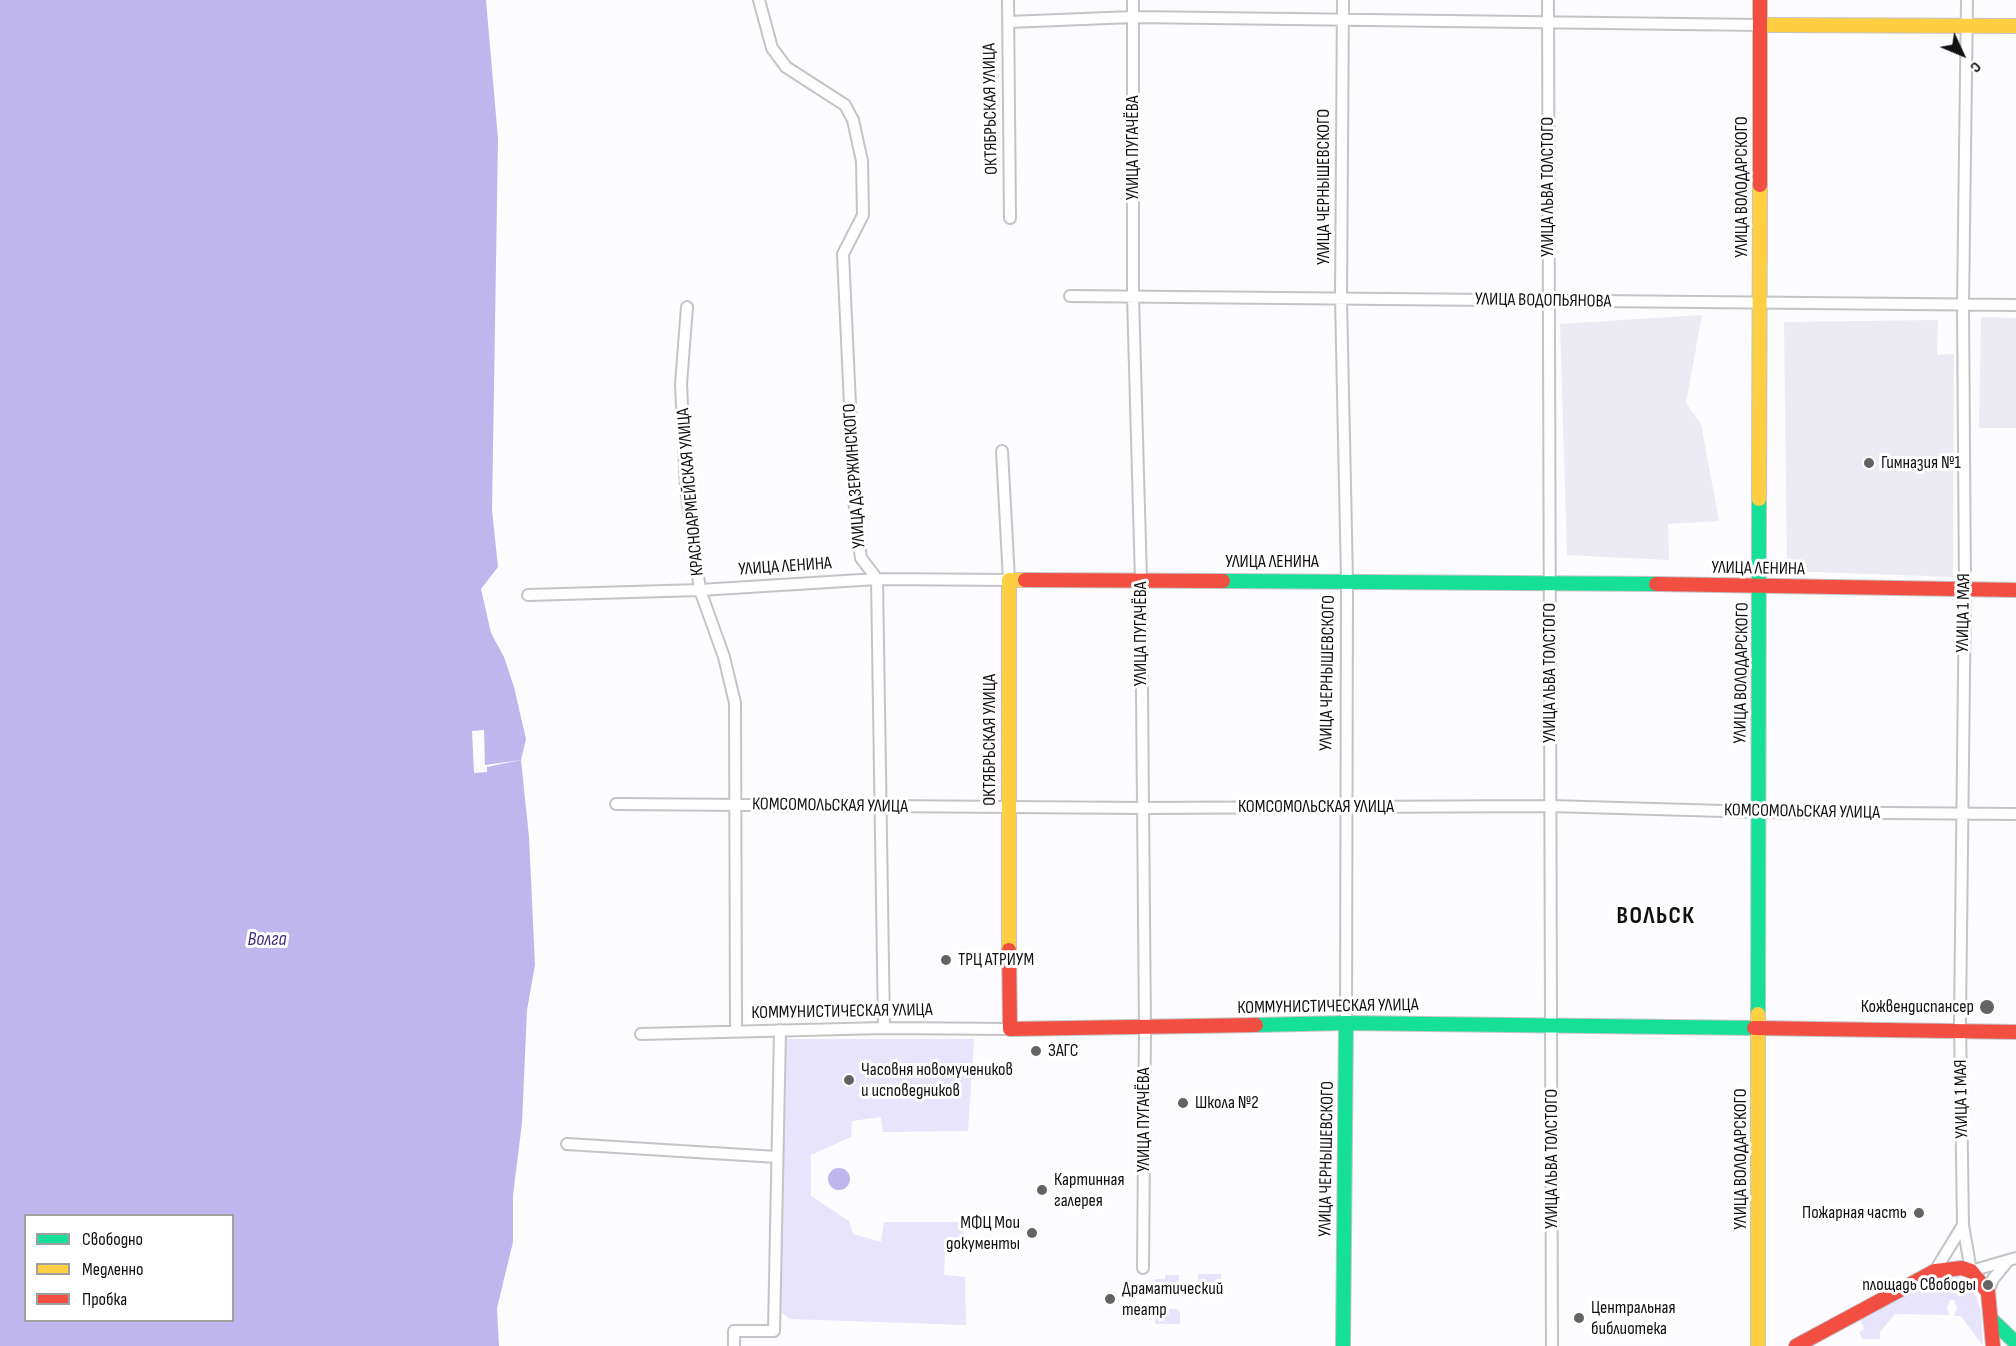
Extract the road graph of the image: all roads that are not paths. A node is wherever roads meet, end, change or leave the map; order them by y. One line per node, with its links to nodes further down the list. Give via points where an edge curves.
1 (759, 0): 25 (street, УЛИЦА ДЗЕРЖИНСКОГО, via 772,48 786,67 845,105 853,120 862,161 862,215 843,254 855,512 861,558)
2 (1008, 0): 10 (street, ОКТЯБРЬСКАЯ УЛИЦА)
3 (1133, 0): 8 (street, УЛИЦА ПУГАЧЁВА)
4 (1343, 0): 9 (street, УЛИЦА ЧЕРНЫШЕВСКОГО)
5 (1548, 0): 11 (street, УЛИЦА ЛЬВА ТОЛСТОГО)
6 (1760, 0): 12 (street, УЛИЦА ВОЛОДАРСКОГО)
7 (1967, 0): 13 (street, УЛИЦА 1 МАЯ)
8 (1133, 17): 9 (street); 10 (street); 17 (street, УЛИЦА ПУГАЧЁВА)
9 (1343, 19): 11 (street); 18 (street, УЛИЦА ЧЕРНЫШЕВСКОГО)
10 (1008, 22): 15 (street, ОКТЯБРЬСКАЯ УЛИЦА)
11 (1548, 22): 12 (street); 19 (street, УЛИЦА ЛЬВА ТОЛСТОГО)
12 (1760, 25): 13 (street); 20 (street, УЛИЦА ВОЛОДАРСКОГО)
13 (1967, 25): 14 (street); 21 (street, УЛИЦА 1 МАЯ)
14 (2016, 26)
15 (1010, 218)
16 (1070, 296): 17 (street, УЛИЦА ВОДОПЬЯНОВА)
17 (1133, 296): 18 (street, УЛИЦА ВОДОПЬЯНОВА); 27 (street, УЛИЦА ПУГАЧЁВА)
18 (1341, 299): 19 (street, УЛИЦА ВОДОПЬЯНОВА); 28 (street, УЛИЦА ЧЕРНЫШЕВСКОГО)
19 (1548, 301): 20 (street, УЛИЦА ВОДОПЬЯНОВА); 29 (street, УЛИЦА ЛЬВА ТОЛСТОГО)
20 (1759, 303): 21 (street, УЛИЦА ВОДОПЬЯНОВА); 30 (street, УЛИЦА ВОЛОДАРСКОГО)
21 (1963, 305): 22 (street, УЛИЦА ВОДОПЬЯНОВА); 32 (street, УЛИЦА 1 МАЯ)
22 (2016, 305)
23 (687, 307): 31 (street, КРАСНОАРМЕЙСКАЯ УЛИЦА, via 681,384 687,488)
24 (1002, 451): 26 (street, ОКТЯБРЬСКАЯ УЛИЦА)
25 (876, 579): 26 (street, УЛИЦА ЛЕНИНА); 31 (street, УЛИЦА ЛЕНИНА); 39 (street)
26 (1009, 580): 27 (street, УЛИЦА ЛЕНИНА); 37 (street, ОКТЯБРЬСКАЯ УЛИЦА)
27 (1141, 580): 28 (street, УЛИЦА ЛЕНИНА); 41 (street, УЛИЦА ПУГАЧЁВА)
28 (1347, 580): 29 (street, УЛИЦА ЛЕНИНА); 40 (street, УЛИЦА ЧЕРНЫШЕВСКОГО)
29 (1550, 582): 30 (street, УЛИЦА ЛЕНИНА); 38 (street, УЛИЦА ЛЬВА ТОЛСТОГО)
30 (1760, 588): 32 (street, УЛИЦА ЛЕНИНА); 42 (street, УЛИЦА ВОЛОДАРСКОГО)
31 (700, 590): 34 (street, УЛИЦА ЛЕНИНА); 36 (street, КРАСНОАРМЕЙСКАЯ УЛИЦА, via 735,703)
32 (1965, 590): 33 (street, УЛИЦА ЛЕНИНА); 43 (street, УЛИЦА 1 МАЯ)
33 (2016, 590)
34 (528, 595)
35 (616, 804): 36 (street, КОМСОМОЛЬСКАЯ УЛИЦА)
36 (738, 805): 39 (street, КОМСОМОЛЬСКАЯ УЛИЦА); 52 (street, КРАСНОАРМЕЙСКАЯ УЛИЦА)
37 (1007, 806): 39 (street, КОМСОМОЛЬСКАЯ УЛИЦА); 41 (street, КОМСОМОЛЬСКАЯ УЛИЦА); 50 (street, ОКТЯБРЬСКАЯ УЛИЦА)
38 (1550, 806): 40 (street, КОМСОМОЛЬСКАЯ УЛИЦА); 42 (street, КОМСОМОЛЬСКАЯ УЛИЦА); 46 (street, УЛИЦА ЛЬВА ТОЛСТОГО)
39 (881, 807): 48 (street)
40 (1345, 807): 41 (street, КОМСОМОЛЬСКАЯ УЛИЦА); 45 (street, УЛИЦА ЧЕРНЫШЕВСКОГО)
41 (1142, 808): 49 (street, УЛИЦА ПУГАЧЁВА)
42 (1758, 812): 43 (street, КОМСОМОЛЬСКАЯ УЛИЦА); 47 (street, УЛИЦА ВОЛОДАРСКОГО)
43 (1961, 814): 44 (street, КОМСОМОЛЬСКАЯ УЛИЦА); 53 (street, УЛИЦА 1 МАЯ)
44 (2016, 814)
45 (1346, 1023): 46 (street, КОММУНИСТИЧЕСКАЯ УЛИЦА); 49 (street, КОММУНИСТИЧЕСКАЯ УЛИЦА); 68 (street, УЛИЦА ЧЕРНЫШЕВСКОГО)
46 (1552, 1026): 47 (street, КОММУНИСТИЧЕСКАЯ УЛИЦА); 69 (street, УЛИЦА ЛЬВА ТОЛСТОГО)
47 (1760, 1027): 53 (street, КОММУНИСТИЧЕСКАЯ УЛИЦА); 70 (street, УЛИЦА ВОЛОДАРСКОГО)
48 (884, 1028): 50 (street, КОММУНИСТИЧЕСКАЯ УЛИЦА); 51 (street, КОММУНИСТИЧЕСКАЯ УЛИЦА)
49 (1145, 1028): 50 (street, КОММУНИСТИЧЕСКАЯ УЛИЦА); 60 (street, УЛИЦА ПУГАЧЁВА)
50 (1010, 1029)
51 (780, 1030): 52 (street, КОММУНИСТИЧЕСКАЯ УЛИЦА); 57 (street)
52 (736, 1031): 55 (street, КОММУНИСТИЧЕСКАЯ УЛИЦА)
53 (1960, 1031): 54 (street, КОММУНИСТИЧЕСКАЯ УЛИЦА); 58 (street, УЛИЦА 1 МАЯ)
54 (2016, 1032)
55 (640, 1034)
56 (567, 1144): 57 (street)
57 (777, 1157): 67 (street, via 774,1331 734,1331)
58 (1964, 1225): 61 (street); 62 (street, УЛИЦА 1 МАЯ)
59 (2013, 1259): 62 (street); 63 (street, via 1993,1279)
60 (1143, 1268)
61 (1935, 1271): 62 (street); 65 (street)
62 (1971, 1271): 63 (street)
63 (1988, 1292): 64 (street)
64 (1992, 1320): 66 (street); 73 (street)
65 (1831, 1328): 71 (street); 72 (street)
66 (2016, 1343)
67 (734, 1346)
68 (1343, 1346)
69 (1552, 1346)
70 (1758, 1346)
71 (1796, 1346)
72 (1826, 1346)
73 (1993, 1346)

